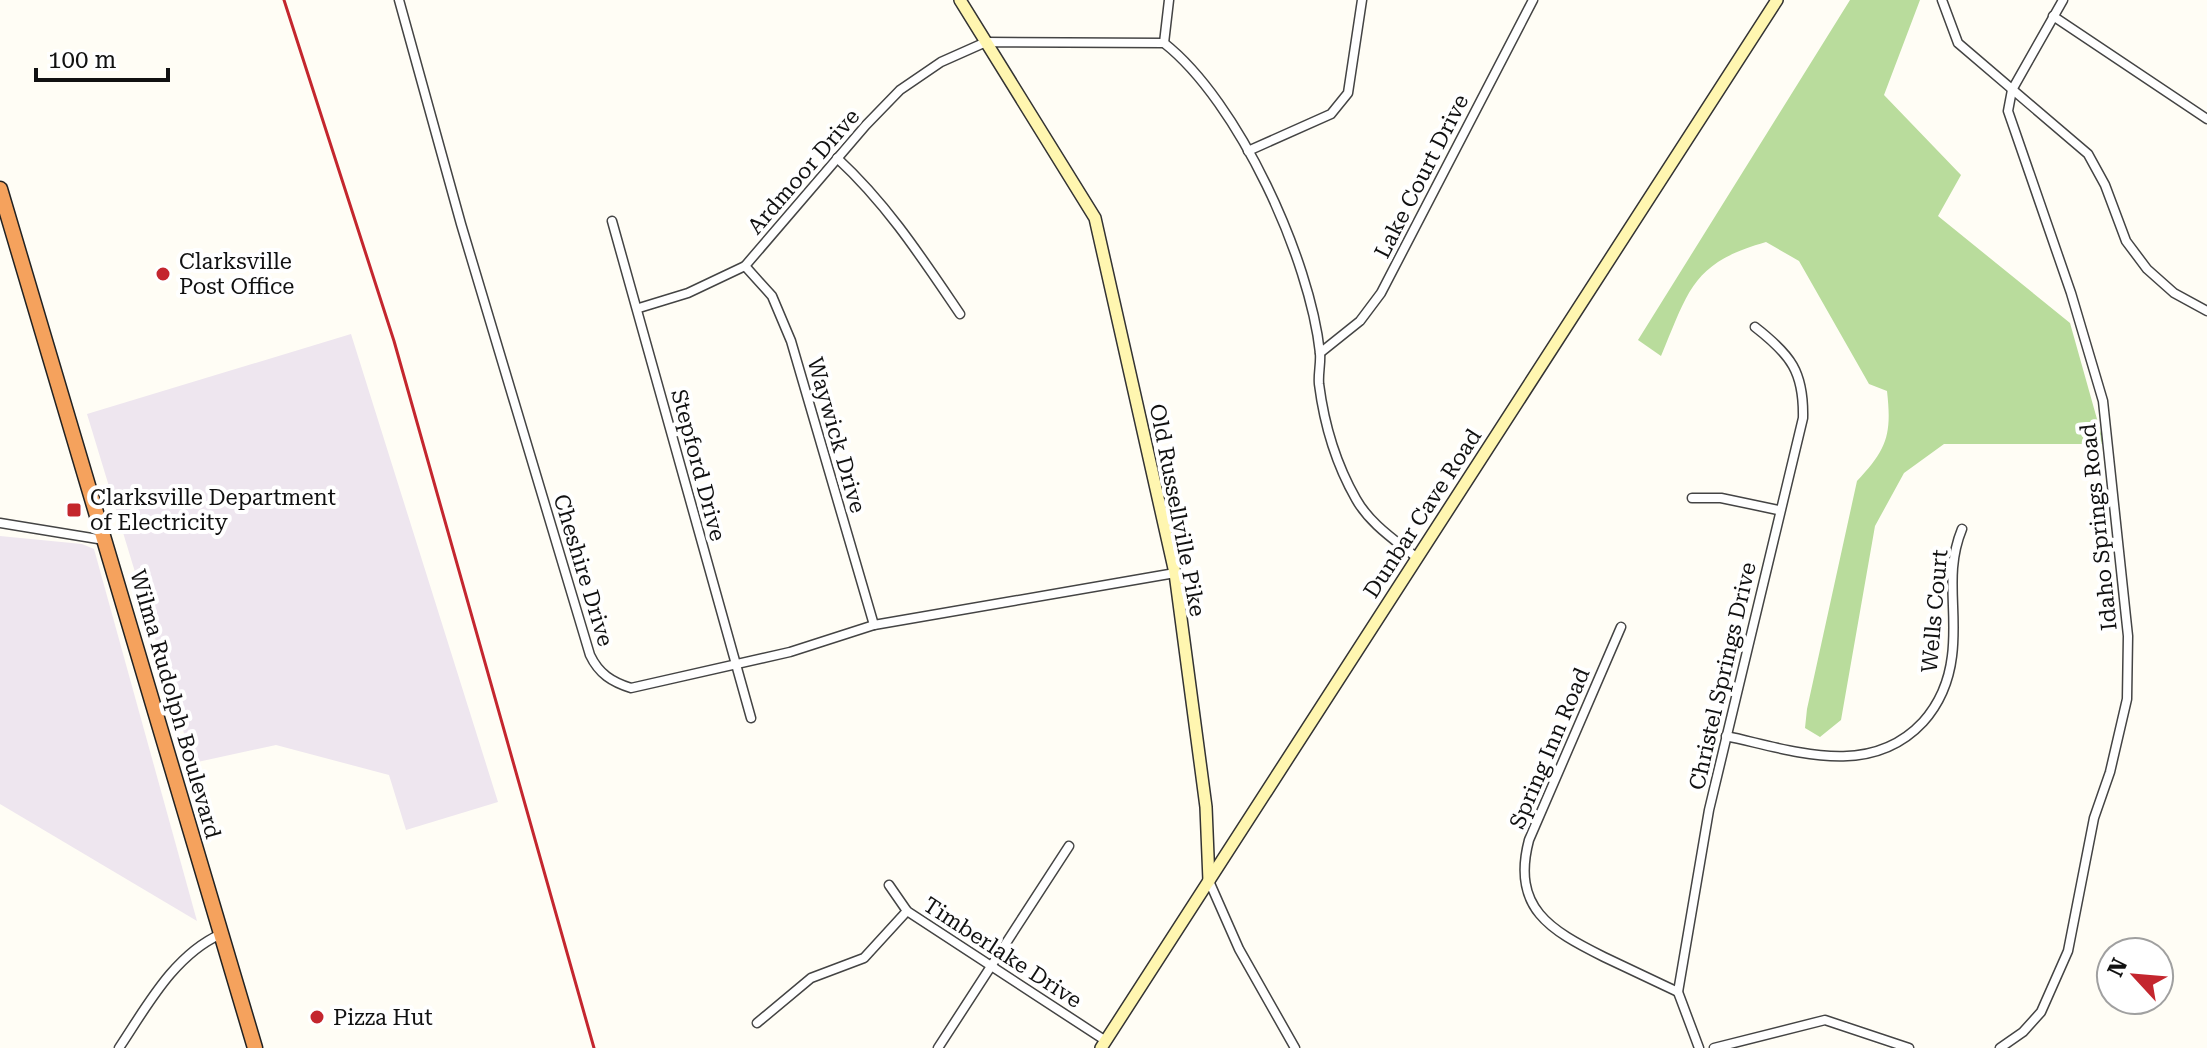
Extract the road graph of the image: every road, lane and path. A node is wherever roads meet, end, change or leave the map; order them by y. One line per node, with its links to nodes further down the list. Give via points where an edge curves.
1 (399, 0): 33 (street, Cheshire Drive, via 596,667 612,682 631,688)
2 (960, 0): 10 (main road, Old Russellville Pike)
3 (1169, 0): 11 (street)
4 (1362, 0): 14 (street, via 1348,93 1331,114)
5 (1533, 0): 23 (street, Lake Court Drive, via 1381,293 1360,321)
6 (1777, 0): 29 (main road, Dunbar Cave Road)
7 (1942, 0): 12 (street, via 1958,43)
8 (2063, 0): 9 (street, Idaho Springs Road)
9 (2053, 16): 12 (street, Idaho Springs Road); 13 (street)
10 (986, 42): 11 (street); 15 (street, Ardmoor Drive, via 941,62 900,90); 30 (main road, Old Russellville Pike, via 1095,218)
11 (1164, 43): 14 (street, via 1205,82)
12 (2012, 90): 20 (street, via 2088,154 2126,241 2147,269 2174,293); 52 (street, Idaho Springs Road, via 2011,127 2071,293 2103,401 2128,636 2127,699 2094,818 2068,951 2041,1012)
13 (2207, 119)
14 (1248, 151): 23 (street, via 1298,259)
15 (837, 158): 18 (street, Ardmoor Drive); 21 (street, via 897,222)
16 (0, 189): 28 (highway, Wilma Rudolph Boulevard)
17 (612, 221): 19 (street, Stepford Drive)
18 (745, 266): 19 (street, Ardmoor Drive, via 688,293); 31 (street, Waywick Drive, via 772,296 791,341)
19 (639, 308): 33 (street, Stepford Drive)
20 (2207, 311)
21 (960, 314)
22 (1755, 327): 25 (street, Christel Springs Drive, via 1778,345 1802,389 1803,418)
23 (1320, 353): 29 (street, via 1319,382 1328,426 1346,479 1372,521)
24 (1692, 498): 25 (street, via 1721,498)
25 (1778, 510): 35 (street, Christel Springs Drive)
26 (0, 523): 28 (street)
27 (1962, 529): 35 (street, Wells Court, via 1952,554 1953,654 1947,683 1916,729 1878,751 1837,758 1785,752)
28 (104, 540): 40 (highway, Wilma Rudolph Boulevard)
29 (1417, 558): 37 (main road, Dunbar Cave Road)
30 (1175, 573): 31 (street, Cheshire Drive); 37 (main road, Old Russellville Pike, via 1206,807)
31 (874, 625): 33 (street, Cheshire Drive)
32 (1621, 627): 42 (street, Spring Inn Road, via 1529,840 1523,876 1533,906 1558,934)
33 (734, 665): 34 (street, Stepford Drive)
34 (751, 718)
35 (1726, 736): 42 (street, Christel Springs Drive)
36 (1069, 846): 41 (street)
37 (1209, 881): 44 (main road, Dunbar Cave Road); 48 (street, Old Russellville Pike, via 1234,940)
38 (889, 885): 39 (street, Timberlake Drive)
39 (907, 911): 41 (street, Timberlake Drive); 43 (street, via 864,958 811,978)
40 (221, 934): 45 (street, via 196,945); 46 (highway, Wilma Rudolph Boulevard)
41 (991, 968): 44 (street, Timberlake Drive); 47 (street)
42 (1678, 992): 49 (street)
43 (757, 1023)
44 (1103, 1044)
45 (119, 1048)
46 (255, 1048)
47 (938, 1048)
48 (1295, 1048)
49 (1699, 1048)
50 (1714, 1048): 51 (street, via 1825,1020)
51 (1909, 1048)
52 (2000, 1048)

